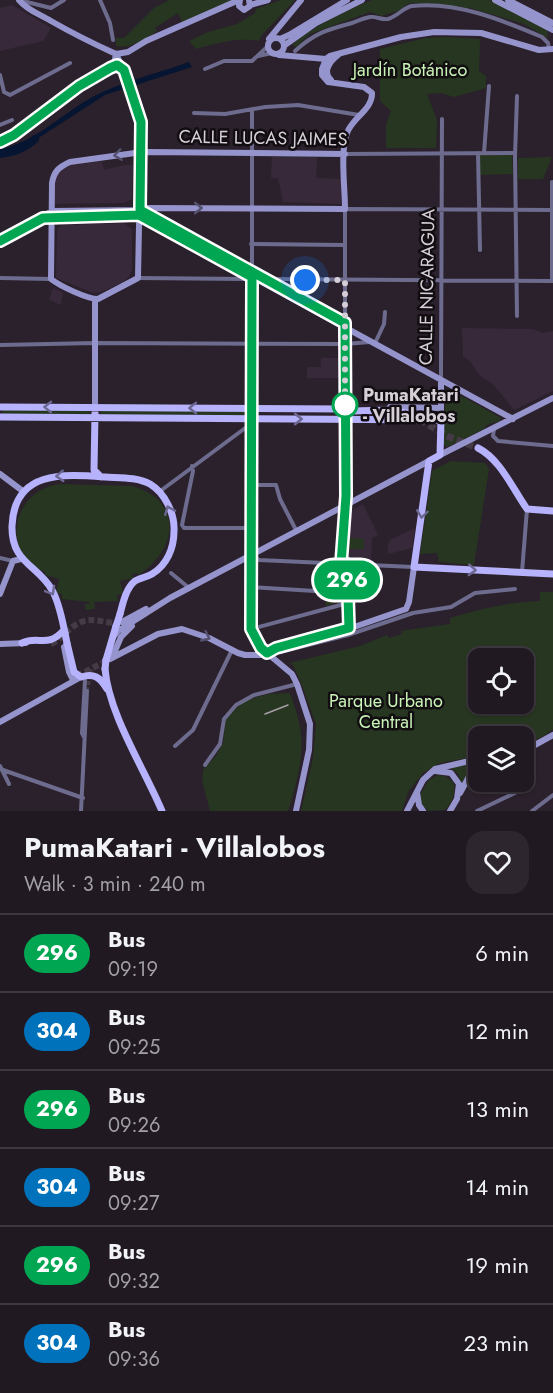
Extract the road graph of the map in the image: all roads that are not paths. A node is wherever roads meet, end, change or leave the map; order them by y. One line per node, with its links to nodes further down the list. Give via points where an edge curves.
1 (19, 0): 2 (street, via 51,8); 25 (main road, via 33,12)
2 (64, 0)
3 (100, 0): 18 (street)
4 (239, 0): 12 (main road); 13 (main road)
5 (268, 0): 11 (main road)
6 (301, 0): 15 (main road)
7 (348, 0): 17 (main road, via 289,36)
8 (362, 0): 20 (main road, via 316,23)
9 (495, 0): 16 (main road)
10 (507, 0): 14 (main road)
11 (250, 2): 13 (main road)
12 (225, 7): 13 (main road); 23 (main road)
13 (244, 10)
14 (553, 23)
15 (278, 28): 17 (main road); 19 (main road)
16 (553, 30)
17 (279, 38): 19 (main road); 20 (main road)
18 (113, 40)
19 (268, 44): 26 (main road); 27 (street)
20 (285, 46): 24 (main road); 26 (main road, via 281,53)
21 (551, 49): 22 (main road, via 539,50 481,33 434,32); 24 (street, via 542,37 489,16 421,6 408,7 387,19 367,18 318,33 307,39)
22 (344, 51): 29 (main road); 36 (main road, via 326,71)
23 (128, 52): 25 (main road); 34 (main road)
24 (297, 53): 26 (main road); 28 (main road)
25 (116, 54): 31 (main road); 34 (main road)
26 (274, 54): 27 (street)
27 (258, 56): 32 (street, via 252,61 224,61)
28 (313, 59): 29 (main road); 33 (main road)
29 (326, 59): 33 (main road)
30 (70, 63): 35 (street, via 10,95 4,92)
31 (110, 68): 34 (main road, via 117,65); 45 (main road)
32 (205, 69)
33 (322, 69): 36 (main road, via 324,79)
34 (125, 71): 46 (main road, via 139,118)
35 (0, 75)
36 (334, 82): 41 (main road, via 364,87 372,93 371,101)
37 (489, 86): 50 (street)
38 (516, 96): 51 (street)
39 (252, 110): 40 (street); 41 (street, via 298,105); 47 (street)
40 (194, 113)
41 (359, 115): 52 (main road, via 346,134)
42 (442, 119): 48 (street, CALLE NICARAGUA)
43 (12, 120): 44 (street)
44 (0, 125)
45 (0, 142)
46 (140, 152): 47 (main road, CALLE LUCAS JAIMES); 60 (main road); 61 (main road, CALLE LUCAS JAIMES, one-way to 61, via 70,162 60,167 52,183)
47 (252, 152): 52 (main road, CALLE LUCAS JAIMES); 54 (street)
48 (442, 153): 49 (street, CALLE LUCAS JAIMES); 52 (street, CALLE LUCAS JAIMES); 57 (street, CALLE NICARAGUA)
49 (478, 153): 50 (street, CALLE LUCAS JAIMES); 58 (street)
50 (484, 153): 51 (street, CALLE LUCAS JAIMES)
51 (515, 153): 56 (street)
52 (345, 154): 55 (main road)
53 (552, 182): 59 (street)
54 (253, 209): 55 (main road); 60 (main road, one-way to 54, via 144,208); 63 (street)
55 (345, 209): 57 (street); 64 (street)
56 (516, 209): 58 (street); 59 (street); 73 (street)
57 (443, 210): 58 (street); 71 (street, CALLE NICARAGUA)
58 (479, 210): 65 (street)
59 (553, 210): 74 (street)
60 (140, 213): 61 (main road); 66 (main road); 68 (main road)
61 (52, 214): 62 (main road); 69 (main road)
62 (0, 241)
63 (252, 244): 64 (street); 66 (street)
64 (344, 245): 70 (street)
65 (480, 250)
66 (252, 274): 68 (street, via 246,279); 72 (main road); 81 (street)
67 (0, 278): 69 (street)
68 (138, 278): 75 (main road)
69 (51, 279): 75 (main road)
70 (345, 280): 71 (street); 72 (street); 78 (street)
71 (441, 280): 73 (street); 84 (street, CALLE NICARAGUA)
72 (265, 281): 78 (main road)
73 (516, 281): 74 (street); 77 (street)
74 (552, 281)
75 (95, 300): 80 (main road)
76 (385, 312): 79 (street, via 384,324)
77 (517, 316)
78 (345, 326): 79 (main road); 82 (street)
79 (373, 341): 82 (street); 84 (main road)
80 (95, 343): 81 (street); 83 (street); 87 (main road)
81 (252, 344): 82 (street); 88 (street)
82 (345, 344): 90 (street)
83 (0, 345)
84 (443, 380): 89 (main road, CALLE NICARAGUA); 95 (main road)
85 (553, 398): 95 (main road)
86 (0, 407): 87 (main road, one-way to 86)
87 (95, 408): 88 (main road, one-way to 87); 93 (main road)
88 (252, 408): 90 (main road); 96 (main road)
89 (441, 408): 90 (main road); 97 (main road, CALLE NICARAGUA)
90 (345, 409): 91 (main road); 94 (main road)
91 (411, 414)
92 (0, 417): 93 (main road)
93 (95, 418): 96 (main road); 104 (main road)
94 (345, 419): 96 (main road, one-way to 94); 97 (main road); 111 (street)
95 (513, 419): 98 (main road)
96 (252, 420): 103 (street); 108 (street)
97 (441, 420): 101 (main road, CALLE NICARAGUA)
98 (494, 429): 99 (street, via 498,441); 101 (main road)
99 (553, 446)
100 (478, 448): 112 (main road, via 489,454)
101 (440, 455): 102 (main road)
102 (429, 462): 111 (main road); 122 (main road, one-way to 122)
103 (192, 466): 110 (street); 114 (street, via 184,528)
104 (94, 470): 106 (main road); 107 (main road)
105 (0, 474): 109 (main road)
106 (87, 477): 107 (main road); 109 (main road, one-way to 109, via 51,476)
107 (101, 477): 110 (main road, via 139,480)
108 (251, 485): 114 (street); 115 (street, via 276,485)
109 (24, 492): 118 (main road, via 12,529)
110 (159, 492): 134 (main road, one-way to 110, via 127,593 135,581 163,566 170,554 174,523)
111 (346, 505): 115 (main road); 120 (street)
112 (526, 509): 113 (main road); 124 (street)
113 (553, 511)
114 (251, 528): 116 (street)
115 (296, 531): 116 (main road)
116 (251, 555): 120 (street, via 259,560); 126 (main road); 127 (main road)
117 (0, 558): 119 (street)
118 (21, 559): 119 (main road); 137 (main road, one-way to 137, via 51,589)
119 (13, 561): 130 (main road)
120 (341, 564): 121 (street)
121 (347, 564): 122 (street); 129 (street)
122 (414, 567): 124 (main road, one-way to 124); 135 (main road, via 406,609)
123 (171, 573): 127 (street)
124 (522, 573): 125 (main road)
125 (553, 574)
126 (250, 587): 129 (street); 136 (main road)
127 (189, 588): 131 (main road)
128 (515, 589): 144 (street, via 475,594 451,607 413,613)
129 (347, 593): 133 (street)
130 (0, 594)
131 (170, 598): 132 (main road); 145 (main road, via 127,631)
132 (163, 602): 134 (main road); 138 (main road)
133 (348, 603): 135 (street); 136 (street)
134 (120, 621): 138 (main road)
135 (349, 628): 144 (main road)
136 (251, 629): 143 (main road)
137 (64, 632): 139 (main road, via 51,640); 146 (main road, bridge)
138 (112, 639): 145 (main road)
139 (22, 643): 140 (main road); 141 (main road)
140 (0, 644)
141 (51, 644)
142 (232, 650): 143 (main road, via 245,655); 145 (main road, one-way to 142, via 175,629 194,631); 154 (street, via 193,730)
143 (267, 653): 144 (main road)
144 (277, 653): 147 (main road)
145 (109, 659): 149 (main road, bridge, via 105,669)
146 (77, 679): 149 (main road, via 90,675 99,678); 150 (main road); 152 (street, via 85,680)
147 (297, 684): 156 (street, via 254,695 236,705 224,719 220,744); 169 (main road, via 311,732)
148 (87, 691): 152 (street)
149 (113, 699): 168 (main road)
150 (5, 719)
151 (553, 735): 153 (main road)
152 (84, 738): 164 (street)
153 (534, 745)
154 (175, 746)
155 (468, 761): 158 (main road)
156 (205, 765)
157 (1, 768): 160 (street); 164 (street)
158 (431, 772): 161 (main road); 165 (main road, via 451,773 459,784)
159 (468, 779): 165 (main road)
160 (9, 784)
161 (417, 791): 170 (main road); 171 (main road, via 418,805)
162 (517, 792): 172 (street)
163 (553, 795): 173 (street)
164 (82, 798): 167 (street)
165 (457, 799): 166 (main road)
166 (450, 810)
167 (81, 811)
168 (162, 811)
169 (296, 811)
170 (407, 811)
171 (423, 811)
172 (477, 811)
173 (532, 811)

